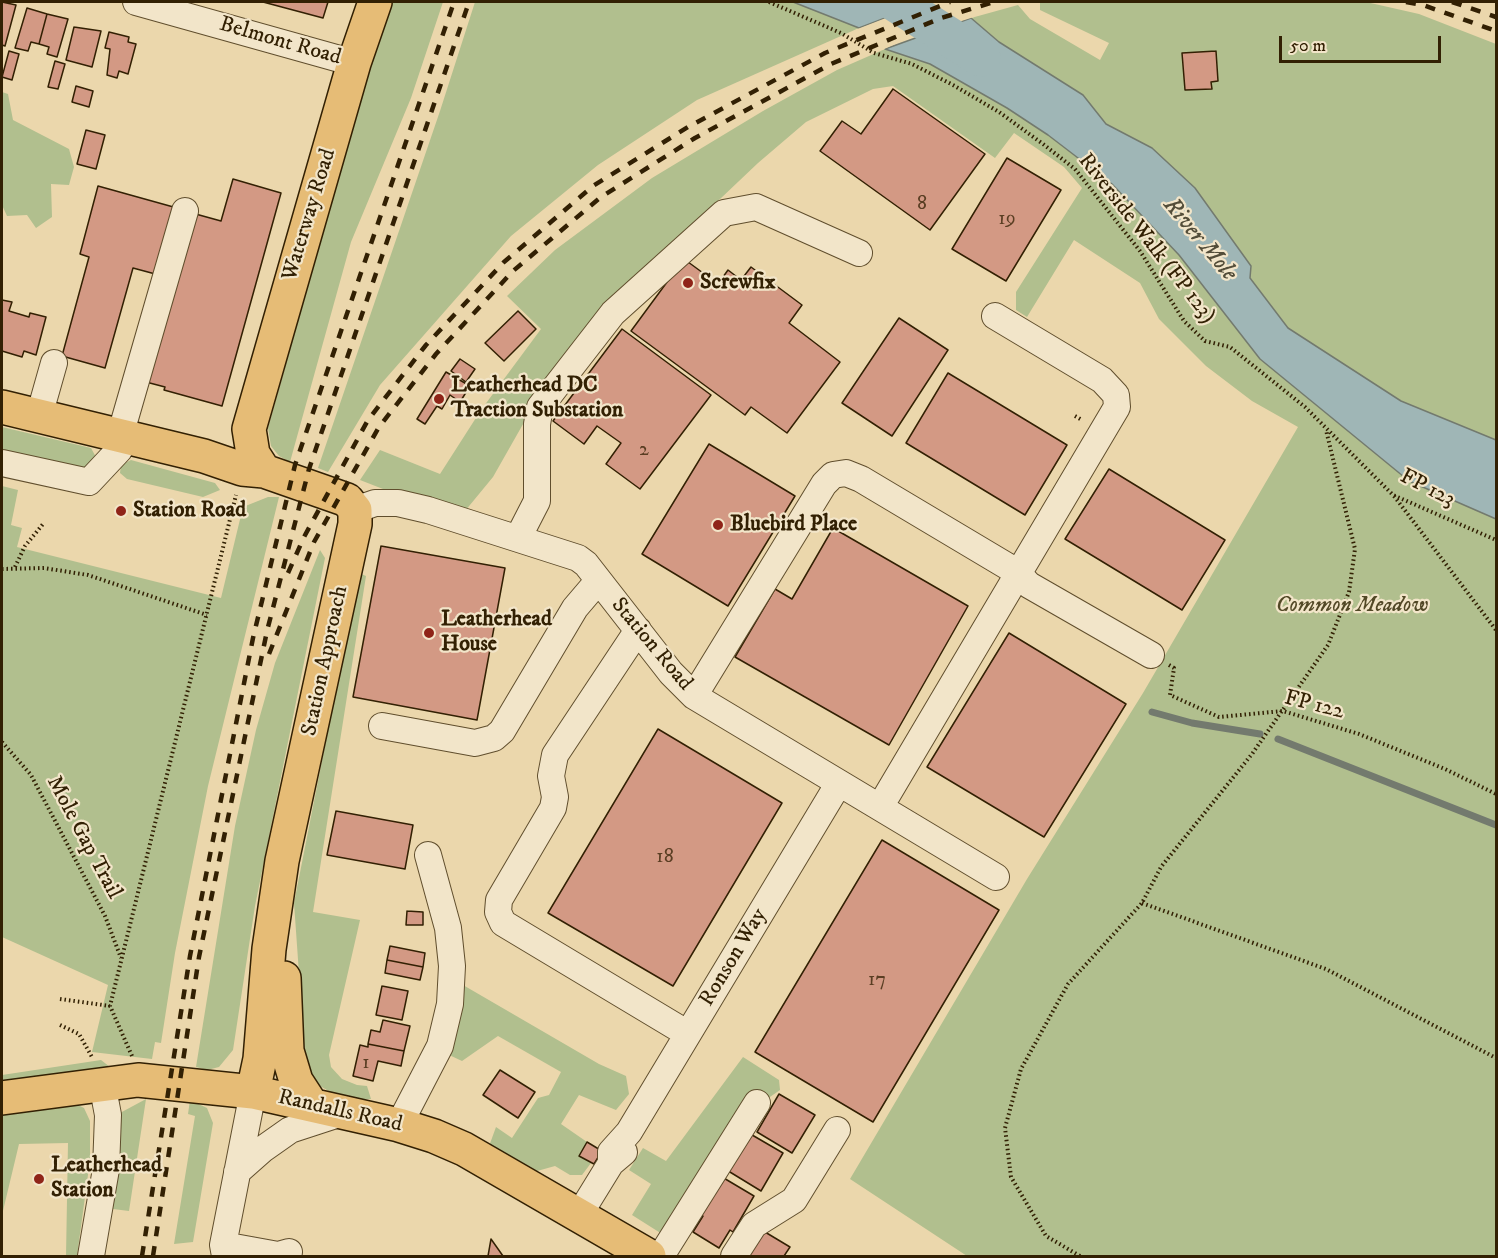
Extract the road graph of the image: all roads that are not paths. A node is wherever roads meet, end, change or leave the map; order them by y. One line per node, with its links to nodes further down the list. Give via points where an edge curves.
1 (136, 2): 3 (street, Belmont Road)
2 (375, 2): 3 (main road, Waterway Road)
3 (354, 63): 10 (main road, Waterway Road)
4 (185, 211): 11 (street, via 124,422)
5 (859, 253): 16 (street, via 756,207 724,213 613,313 540,407 537,501)
6 (995, 316): 17 (street, via 1102,380 1116,395 1117,407 1111,420)
7 (54, 363): 9 (street)
8 (2, 407): 9 (main road)
9 (39, 416): 11 (main road)
10 (249, 429): 12 (main road, via 220,451); 14 (main road, Waterway Road, via 253,454)
11 (126, 437): 12 (main road); 13 (street, via 89,482)
12 (204, 456): 14 (main road, via 242,469)
13 (2, 463)
14 (264, 471): 15 (main road, via 347,500)
15 (355, 510): 16 (street, Station Road, via 375,503 398,503); 27 (main road, Station Approach)
16 (518, 538): 18 (street, Station Road, via 578,558)
17 (1017, 572): 20 (street, via 1029,585); 21 (street, via 861,478 846,473 833,475); 24 (street)
18 (598, 581): 19 (street, Station Road); 22 (street, via 575,608 502,731 494,738 475,743)
19 (638, 630): 21 (street, Station Road); 28 (street, via 555,755 551,776 553,808 499,900 498,912 502,923)
20 (1151, 655)
21 (694, 696): 23 (street, Station Road)
22 (381, 726)
23 (839, 783): 24 (street, Station Road); 28 (street, Ronson Way)
24 (880, 807): 26 (street, Station Road)
25 (428, 855): 35 (street, via 448,928 453,966 450,1004 440,1046)
26 (996, 877)
27 (275, 911): 30 (main road, Station Approach); 33 (main road, Station Approach, via 283,951 286,1051 296,1081)
28 (688, 1034): 38 (street, Ronson Way, via 629,1132 611,1152 611,1163)
29 (97, 1070): 30 (main road, Randalls Road, via 138,1080); 31 (main road, Randalls Road); 41 (street, via 108,1115 106,1168)
30 (253, 1092): 33 (main road, Randalls Road); 37 (street)
31 (2, 1098)
32 (757, 1103): 43 (street)
33 (311, 1104): 34 (main road, Randalls Road)
34 (345, 1112): 35 (main road, Randalls Road); 37 (street, via 291,1130)
35 (399, 1125): 38 (main road, Randalls Road, via 464,1149)
36 (837, 1130): 44 (street, via 794,1200 754,1225)
37 (237, 1172): 40 (street)
38 (579, 1215): 42 (main road, Randalls Road)
39 (289, 1252): 40 (street)
40 (221, 1253)
41 (91, 1257)
42 (649, 1257)
43 (661, 1257)
44 (734, 1257)

